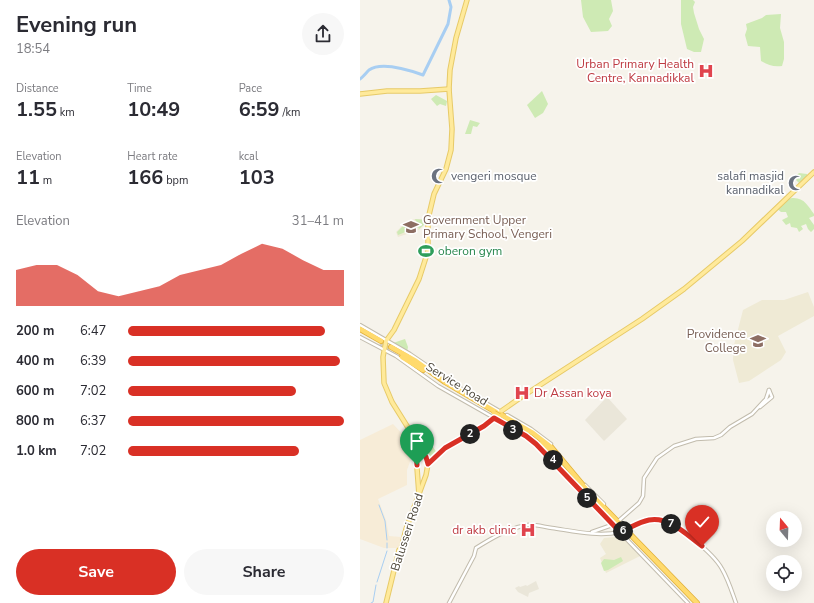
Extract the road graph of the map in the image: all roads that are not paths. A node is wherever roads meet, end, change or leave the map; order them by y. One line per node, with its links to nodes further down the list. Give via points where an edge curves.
1 (467, 0): 2 (main road, via 453,49)
2 (449, 89): 3 (main road); 8 (main road, via 451,150 446,169 434,194 428,219 428,251 419,279 394,330)
3 (360, 94)
4 (814, 172): 12 (main road, via 742,241 684,289)
5 (360, 325): 8 (street, Service Road)
6 (360, 330): 8 (highway)
7 (360, 337): 10 (street)
8 (382, 342): 10 (main road); 12 (street, Service Road, via 410,354)
9 (391, 348): 12 (highway, via 440,382)
10 (384, 350): 12 (street, via 438,386); 13 (main road, via 384,383)
11 (756, 409): 11 (street, via 766,399 769,390 772,397); 16 (street, via 721,435 674,446 658,458 644,478 643,496 639,503)
12 (497, 414): 14 (street, via 484,426 445,448); 16 (highway, via 540,442)
13 (415, 442): 14 (main road); 15 (main road)
14 (428, 464): 15 (main road, Balusseri Road)
15 (419, 495): 19 (main road, Balusseri Road, via 399,550)
16 (618, 525): 17 (highway, bridge); 18 (street); 18 (street, via 610,534); 21 (street)
17 (628, 532): 22 (highway); 23 (highway); 24 (street); 25 (street, via 648,520 658,519 677,527 702,546 722,568)
18 (589, 533): 20 (street, via 534,525 498,535 476,548)
19 (386, 603)
20 (449, 603)
21 (688, 603)
22 (692, 603)
23 (697, 603)
24 (700, 603)
25 (736, 603)

